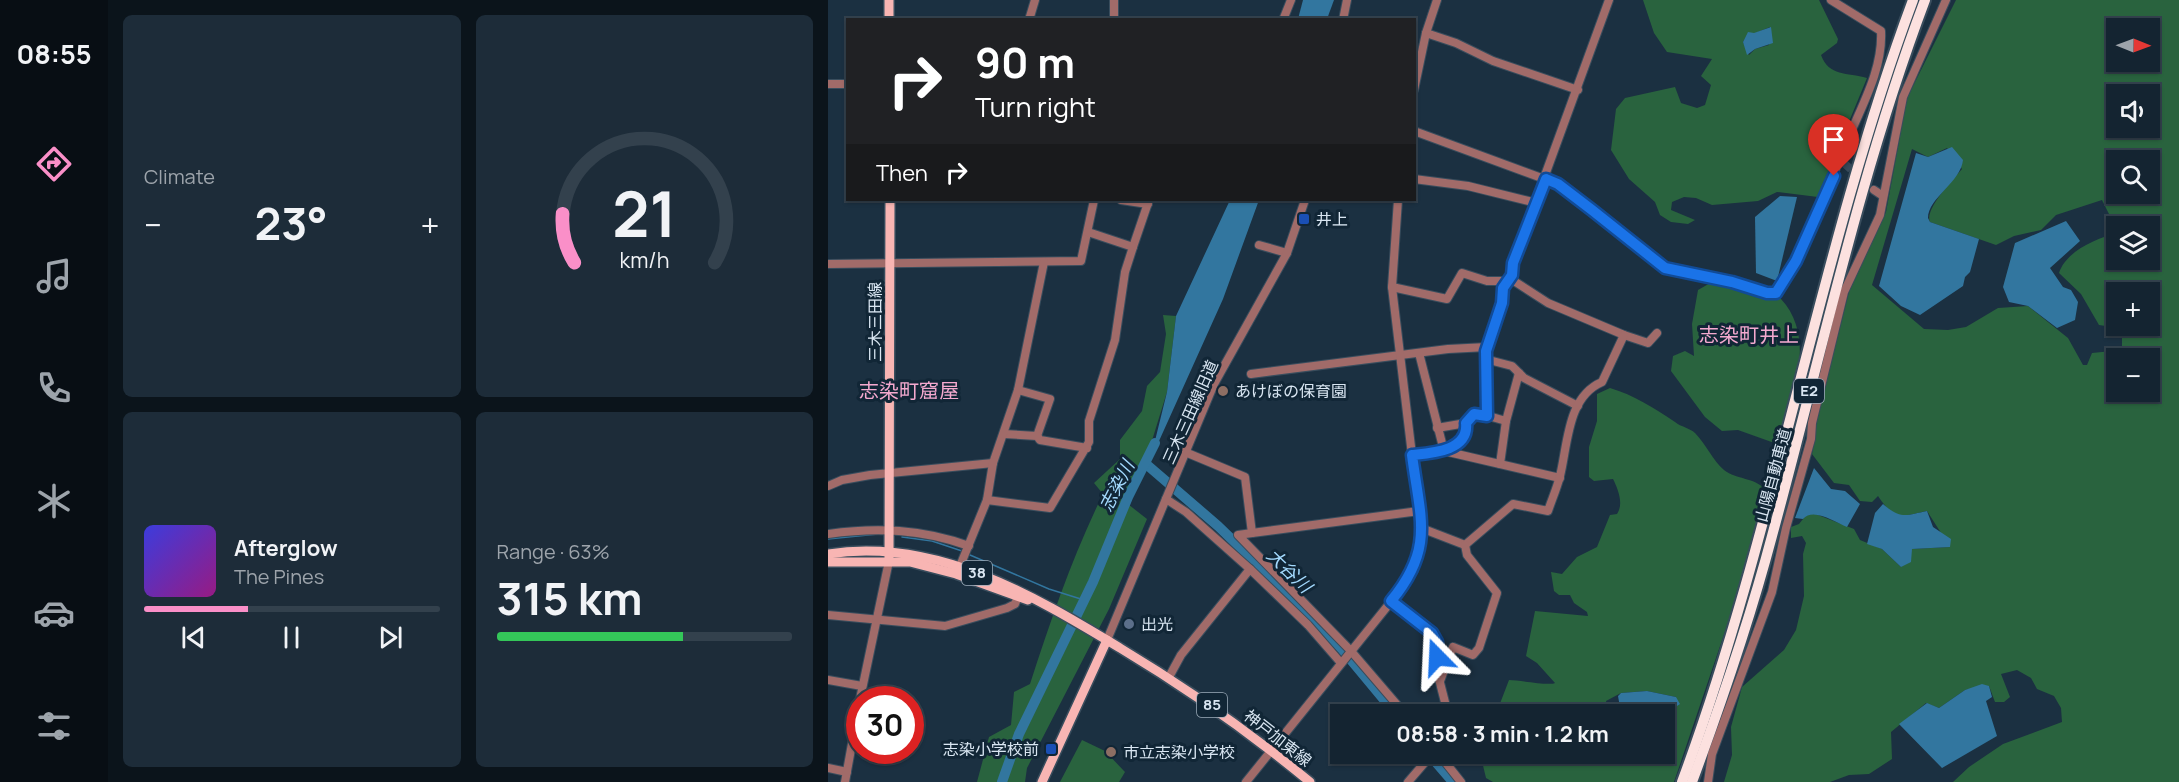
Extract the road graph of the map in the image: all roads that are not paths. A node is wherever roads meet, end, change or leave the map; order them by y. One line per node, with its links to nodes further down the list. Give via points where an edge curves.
1 (889, 0): 12 (main road)
2 (1035, 0): 13 (street)
3 (1114, 0): 14 (street)
4 (1291, 0): 15 (street)
5 (1347, 0): 16 (street)
6 (1437, 0): 17 (street)
7 (1609, 0): 21 (street)
8 (1831, 0): 24 (street, via 1881,31 1882,45 1842,162 1796,261 1776,293 1665,268)
9 (1913, 0): 106 (highway, 山陽自動車道 / E2, via 1845,211 1741,607)
10 (1924, 0): 107 (highway, 山陽自動車道 / E2, via 1854,214 1750,611)
11 (1946, 0): 26 (street, via 1903,97)
12 (889, 18)
13 (1030, 18)
14 (1114, 18)
15 (1285, 18)
16 (1343, 18)
17 (1426, 33): 18 (street); 21 (street)
18 (1416, 80)
19 (828, 84): 20 (street)
20 (846, 84)
21 (1578, 90): 24 (street)
22 (1416, 132): 24 (street)
23 (1416, 179): 32 (street, via 1468,186)
24 (1546, 179): 32 (street)
25 (1874, 190): 26 (street)
26 (1883, 195): 108 (street, via 1880,215 1844,292 1772,592 1713,754)
27 (890, 201): 38 (main road, 三木三田線)
28 (1094, 201): 33 (street)
29 (1305, 201): 36 (street, 三木三田線旧道)
30 (1398, 201): 41 (street)
31 (1148, 202): 35 (street)
32 (1537, 203): 40 (street)
33 (1088, 232): 35 (street); 37 (street, via 1081,261)
34 (1259, 245): 36 (street)
35 (1132, 247): 58 (street, via 1115,340 1089,421)
36 (1287, 253): 60 (street, 三木三田線旧道, via 1214,384)
37 (1044, 261): 38 (street); 50 (street)
38 (891, 262): 39 (street); 64 (main road, 三木三田線)
39 (828, 264)
40 (1507, 282): 41 (street, via 1462,273 1447,298); 43 (street, via 1523,285 1534,296); 44 (street)
41 (1392, 287): 46 (street)
42 (1657, 333): 43 (street, via 1648,343)
43 (1623, 335): 51 (street, via 1602,382 1593,386)
44 (1487, 347): 45 (street); 47 (street)
45 (1419, 353): 46 (street); 55 (street)
46 (1400, 355): 49 (street); 61 (street)
47 (1485, 359): 48 (street, via 1512,366); 52 (street)
48 (1519, 373): 51 (street); 53 (street)
49 (1251, 374)
50 (1018, 390): 56 (street); 57 (street, via 1050,399)
51 (1578, 406): 65 (street, via 1571,421)
52 (1487, 416): 53 (street); 54 (street, via 1474,414)
53 (1506, 421): 63 (street)
54 (1466, 423): 55 (street); 59 (street, via 1463,440)
55 (1437, 428): 59 (street)
56 (1004, 434): 57 (street); 62 (street)
57 (1037, 436): 58 (street, via 1040,440)
58 (1087, 448): 68 (street, via 1050,508)
59 (1444, 451): 61 (street); 63 (street)
60 (1185, 452): 67 (street, 三木三田線旧道); 72 (street, via 1245,477)
61 (1412, 455): 69 (street)
62 (993, 463): 64 (street); 68 (street)
63 (1500, 464): 65 (street)
64 (889, 473): 66 (street); 71 (main road, 三木三田線)
65 (1560, 478): 74 (street, via 1548,511 1513,504)
66 (828, 486)
67 (1166, 499): 79 (street); 85 (street, 三木三田線旧道)
68 (987, 500): 75 (street)
69 (1419, 511): 70 (street); 72 (street)
70 (1421, 528): 74 (street); 82 (street, via 1414,570)
71 (889, 529): 73 (street); 75 (street, via 936,535); 77 (main road, 三木三田線)
72 (1252, 533): 86 (street, via 1238,536)
73 (828, 534)
74 (1465, 545): 90 (street, via 1467,555 1497,593 1479,648 1473,655 1453,647)
75 (967, 550): 80 (street)
76 (828, 554): 77 (main road)
77 (889, 556): 78 (main road); 80 (main road, 38); 84 (street)
78 (828, 562)
79 (1250, 569): 87 (street); 88 (street, via 1181,655)
80 (958, 570): 81 (main road, 38)
81 (1020, 594): 84 (street, via 1015,604 1007,608 945,626); 85 (main road, 38)
82 (1391, 601): 86 (street); 90 (street, via 1432,633 1437,642)
83 (828, 615): 84 (street)
84 (875, 620): 91 (street)
85 (1102, 637): 88 (main road, 神戸加東線 / 85); 101 (main road)
86 (1351, 651): 87 (street); 92 (street)
87 (1341, 663): 94 (street)
88 (1169, 677): 94 (main road, 神戸加東線 / 85)
89 (828, 680): 91 (street)
90 (1440, 681): 93 (street)
91 (862, 686)
92 (1396, 704)
93 (1446, 704)
94 (1271, 750): 102 (street); 103 (main road, 神戸加東線 / 85)
95 (848, 764): 99 (street)
96 (1423, 764): 104 (street)
97 (1447, 764): 105 (street)
98 (828, 768): 99 (street)
99 (847, 772): 100 (street)
100 (845, 782)
101 (1042, 782)
102 (1246, 782)
103 (1310, 782)
104 (1408, 782)
105 (1461, 782)
106 (1682, 782)
107 (1692, 782)
108 (1708, 782)

